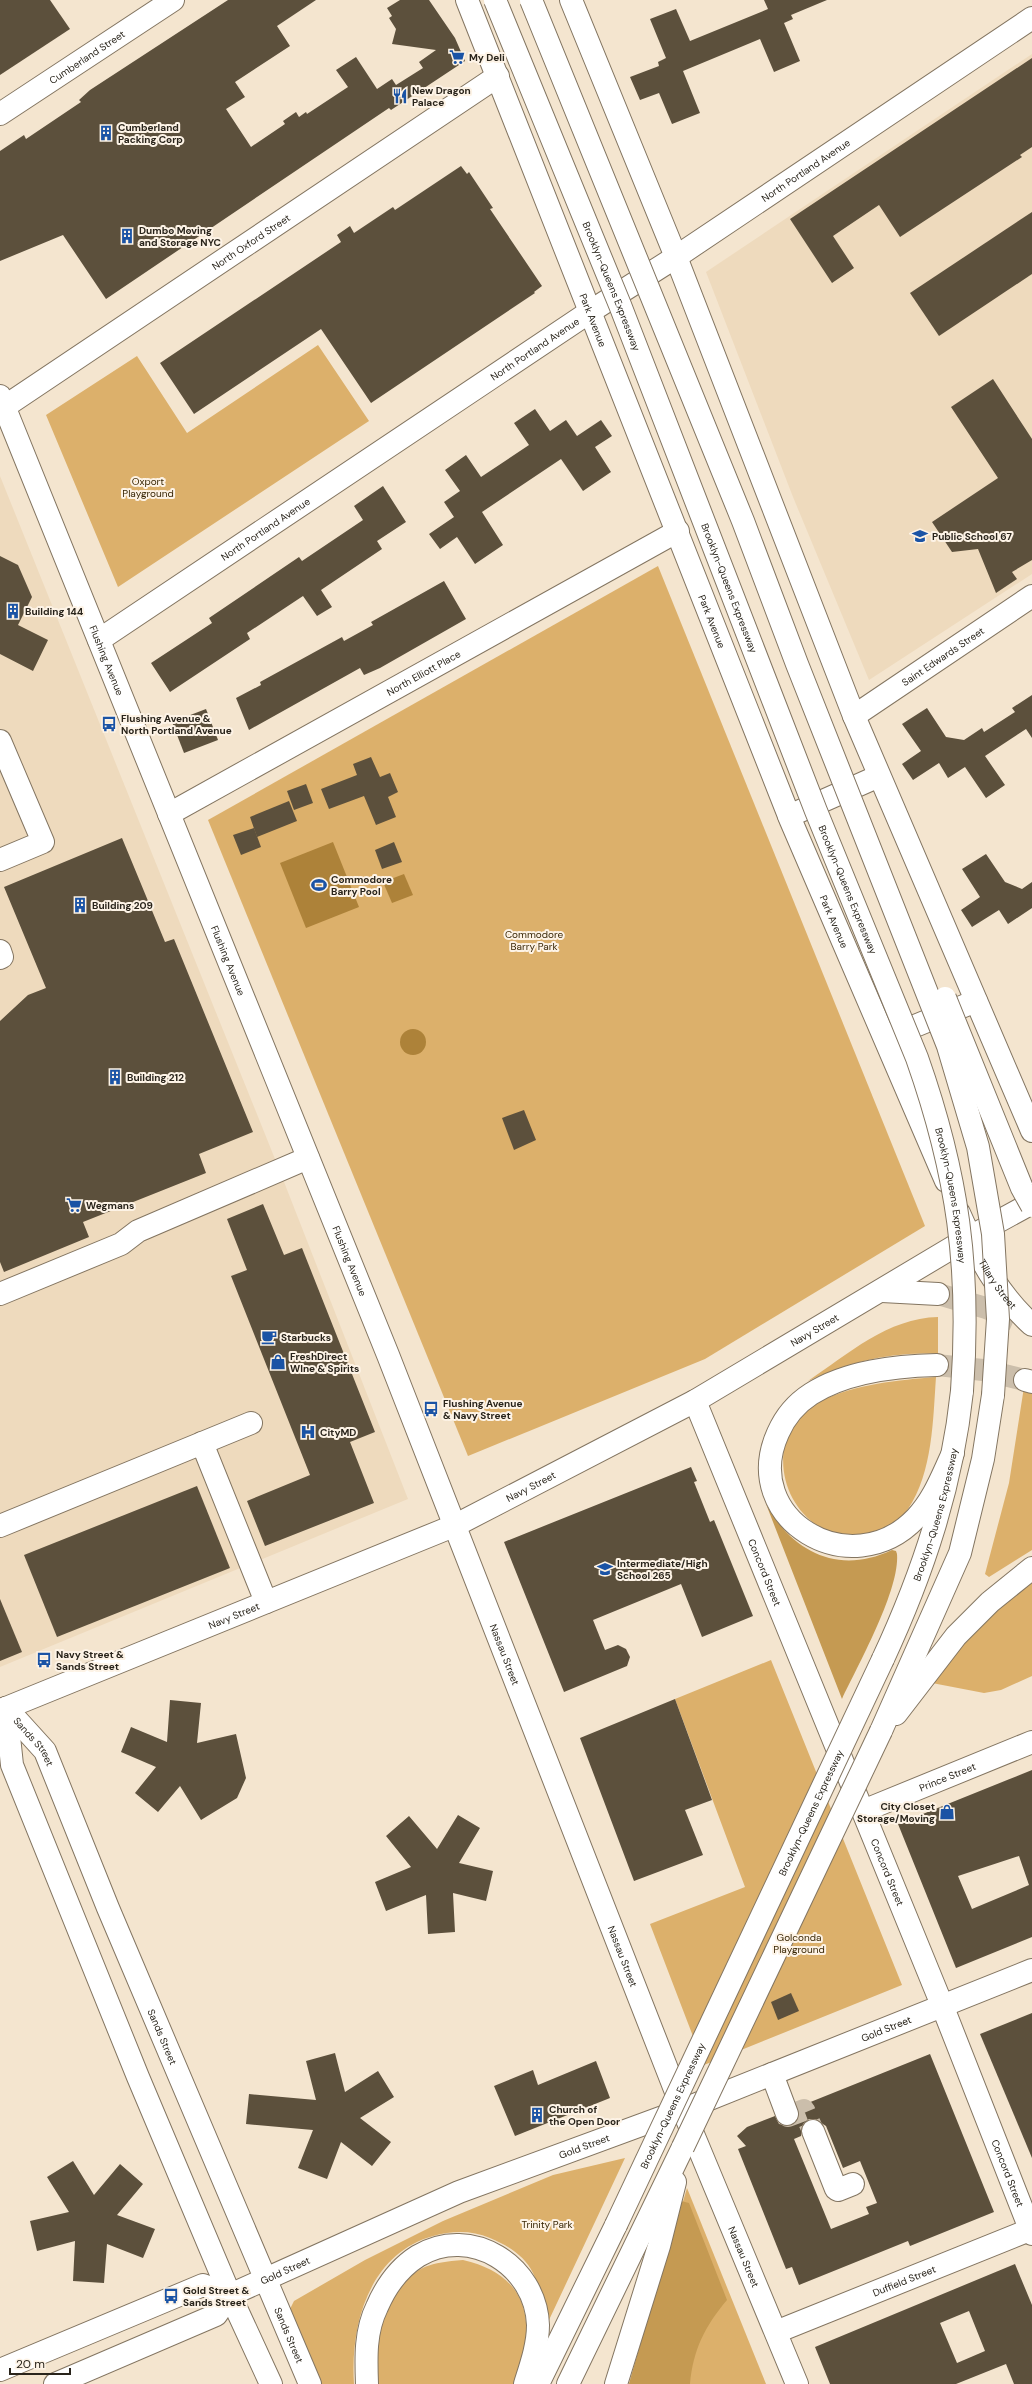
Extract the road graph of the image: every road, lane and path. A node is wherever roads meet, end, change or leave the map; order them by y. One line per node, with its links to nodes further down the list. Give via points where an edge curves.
1 (174, 0): 8 (main road, Cumberland Street)
2 (467, 0): 7 (main road, Park Avenue)
3 (496, 0): 38 (main road, Brooklyn-Queens Expressway, bridge, via 620,305 816,811 931,1097 949,1163 961,1237 965,1317 962,1392)
4 (531, 0): 21 (main road, bridge, via 743,521)
5 (571, 0): 9 (main road)
6 (1032, 18): 9 (main road, North Portland Avenue)
7 (498, 76): 10 (main road, Park Avenue); 11 (main road, North Oxford Street)
8 (0, 114)
9 (676, 257): 10 (main road, North Portland Avenue); 15 (main road)
10 (591, 311): 12 (main road, Park Avenue); 14 (main road, North Portland Avenue)
11 (2, 401): 14 (main road, Flushing Avenue)
12 (678, 531): 18 (main road, North Elliott Place); 19 (main road, Park Avenue)
13 (1032, 596): 15 (main road, Saint Edwards Street)
14 (99, 640): 18 (main road, Flushing Avenue)
15 (854, 716): 17 (main road)
16 (0, 741): 20 (main road, via 43,842)
17 (879, 776): 19 (main road); 24 (main road)
18 (169, 814): 27 (main road, Flushing Avenue, via 231,962)
19 (789, 816): 25 (main road, Park Avenue)
20 (0, 860)
21 (894, 906): 28 (main road, bridge, via 950,1009 1022,1188); 43 (main road, bridge, via 948,1046 978,1147 987,1194 997,1277 998,1319 993,1395 983,1459 960,1553)
22 (0, 951): 23 (main road)
23 (0, 958)
24 (976, 1001): 25 (main road); 26 (main road)
25 (884, 1038): 29 (main road, Park Avenue)
26 (1031, 1126)
27 (308, 1158): 31 (main road, via 138,1231 121,1244); 39 (main road, Flushing Avenue)
28 (1032, 1204): 29 (main road, Navy Street)
29 (970, 1237): 30 (main road, Navy Street); 33 (main road, Tillary Street, via 996,1286)
30 (882, 1291): 32 (main road); 35 (main road, Navy Street)
31 (0, 1294)
32 (938, 1294)
33 (1030, 1327)
34 (937, 1364): 38 (main road, via 874,1371 835,1383 811,1394 789,1414 781,1426 774,1442 771,1476 775,1493 785,1513 798,1527 813,1537 829,1543 862,1547 880,1542 899,1532 915,1519 932,1498)
35 (695, 1401): 39 (main road, Navy Street); 46 (main road, Concord Street)
36 (251, 1422): 37 (main road)
37 (202, 1443): 40 (main road); 42 (main road)
38 (953, 1453): 65 (main road, Brooklyn-Queens Expressway, bridge, via 932,1541 912,1594 616,2225)
39 (456, 1525): 42 (main road, Navy Street); 50 (main road, Nassau Street)
40 (0, 1526)
41 (1032, 1568): 43 (main road, via 1004,1590)
42 (266, 1602): 44 (main road, Navy Street)
43 (916, 1675): 53 (main road, bridge, via 881,1731)
44 (2, 1704): 56 (main road, Sands Street, via 45,1751 108,1908); 57 (main road, Sands Street, via 12,1765 138,2077)
45 (1032, 1742): 46 (main road, Prince Street)
46 (862, 1811): 48 (main road, Concord Street)
47 (1032, 1970): 48 (main road, Gold Street)
48 (942, 2005): 49 (main road, Gold Street); 55 (main road, Concord Street)
49 (772, 2074): 50 (main road, Gold Street); 51 (main road)
50 (683, 2110): 56 (main road, Gold Street, via 459,2192); 58 (main road, Nassau Street)
51 (787, 2114)
52 (813, 2131): 54 (main road, via 836,2189)
53 (683, 2147): 66 (main road); 67 (main road, via 659,2246)
54 (853, 2184)
55 (1031, 2231): 58 (main road, Duffield Street)
56 (266, 2279): 57 (main road, Gold Street); 62 (main road, Sands Street)
57 (230, 2295): 59 (main road, via 202,2285); 60 (main road, via 216,2315); 61 (main road, Sands Street)
58 (776, 2332): 68 (main road, Nassau Street)
59 (0, 2370)
60 (54, 2384)
61 (271, 2384)
62 (310, 2384)
63 (367, 2384): 64 (main road, via 367,2341 376,2307 386,2288 407,2264 420,2255 460,2245 488,2251 500,2257 524,2280 532,2297 538,2325 537,2342)
64 (525, 2384)
65 (538, 2384)
66 (568, 2384)
67 (616, 2384)
68 (797, 2384)

